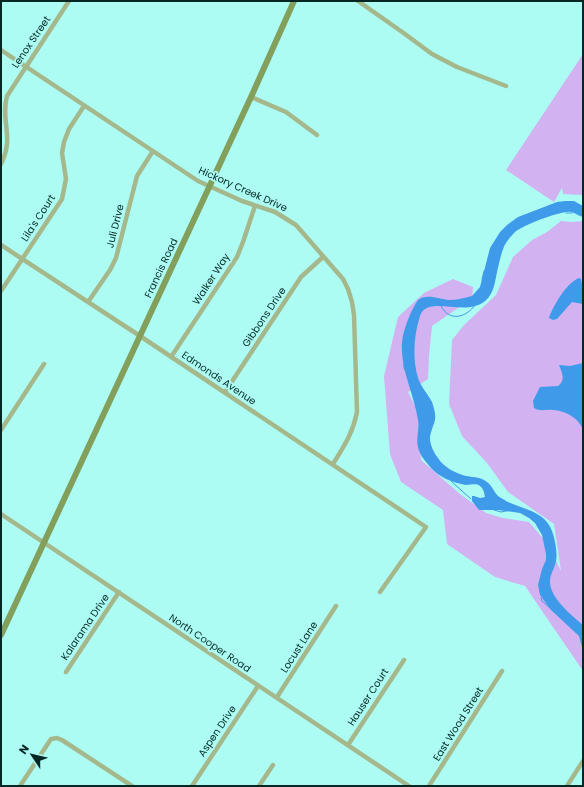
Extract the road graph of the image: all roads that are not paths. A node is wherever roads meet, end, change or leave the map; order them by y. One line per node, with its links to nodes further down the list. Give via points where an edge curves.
1 (69, 1): 5 (street, Lenox Street)
2 (294, 1): 7 (street, Francis Road)
3 (358, 1): 6 (street, via 432,54 457,67)
4 (1, 50): 5 (street, Hickory Creek Drive)
5 (26, 67): 8 (street, Hickory Creek Drive); 11 (street, Lenox Street, via 9,91 5,104 8,144)
6 (506, 86)
7 (251, 97): 9 (street, via 286,112); 12 (street, Francis Road)
8 (84, 106): 10 (street, Hickory Creek Drive); 16 (street, Lila's Court, via 64,142 64,194)
9 (317, 135)
10 (153, 151): 12 (street, Hickory Creek Drive); 18 (street, Juli Drive, via 137,176 116,258)
11 (1, 164)
12 (209, 187): 13 (street, Hickory Creek Drive); 19 (street, Francis Road)
13 (255, 206): 15 (street, Hickory Creek Drive, via 275,212 296,225); 20 (street, Walker Way, via 237,257)
14 (1, 245): 16 (street, Edmonds Avenue)
15 (323, 257): 22 (street, Gibbons Drive, via 301,277); 24 (street, Hickory Creek Drive, via 343,278 354,315 357,412 350,437)
16 (22, 259): 17 (street, Lila's Court); 18 (street, Edmonds Avenue)
17 (1, 291)
18 (88, 302): 19 (street, Edmonds Avenue)
19 (140, 336): 20 (street, Edmonds Avenue); 26 (street, Francis Road)
20 (171, 357): 22 (street, Edmonds Avenue)
21 (44, 364): 23 (street)
22 (225, 392): 24 (street, Edmonds Avenue)
23 (1, 430)
24 (332, 464): 28 (street, Edmonds Avenue, via 426,527)
25 (1, 514): 26 (street, North Cooper Road)
26 (44, 542): 27 (street, North Cooper Road); 30 (street, Francis Road)
27 (118, 592): 33 (street, Kalarama Drive); 34 (street, North Cooper Road)
28 (380, 592)
29 (336, 606): 35 (street, Locust Lane)
30 (1, 633)
31 (404, 660): 36 (street, Hauser Court)
32 (502, 671): 44 (street, East Wood Street)
33 (66, 672)
34 (258, 686): 35 (street, North Cooper Road); 41 (street, Aspen Drive)
35 (277, 697): 36 (street, North Cooper Road)
36 (348, 745): 43 (street, North Cooper Road)
37 (583, 761): 45 (street)
38 (273, 765): 42 (street)
39 (20, 786): 40 (street, via 51,739 57,738)
40 (132, 786)
41 (192, 786)
42 (259, 786)
43 (409, 786)
44 (429, 786)
45 (567, 786)

